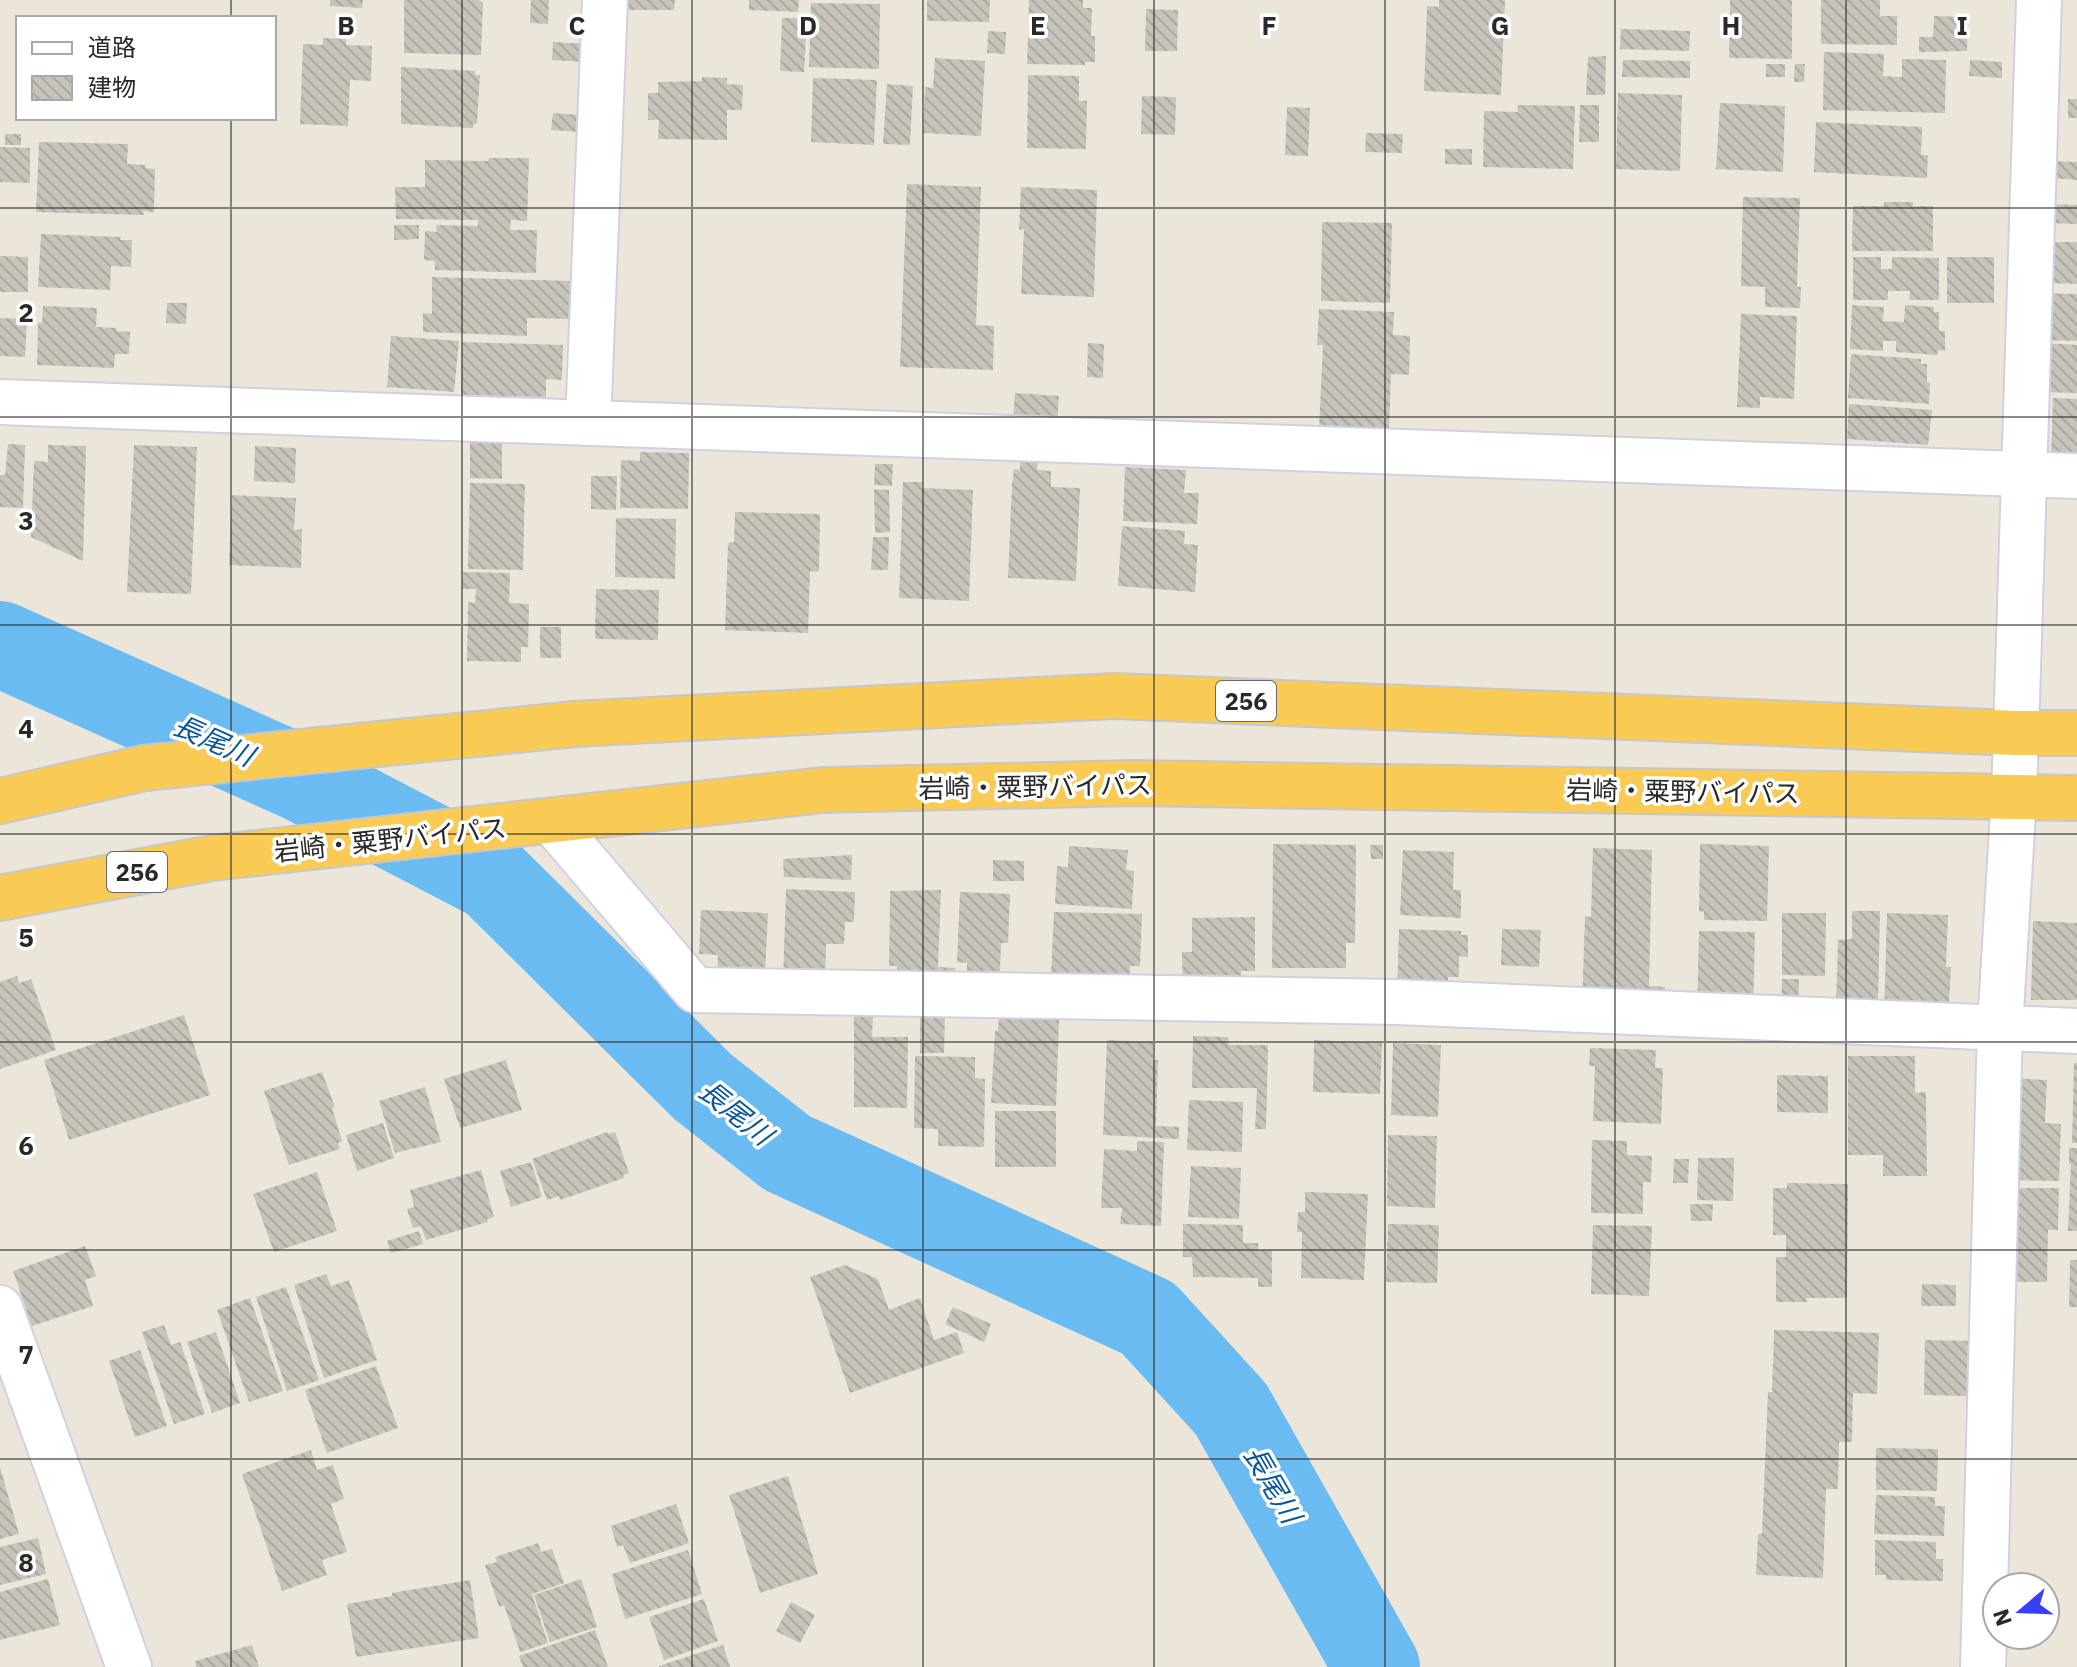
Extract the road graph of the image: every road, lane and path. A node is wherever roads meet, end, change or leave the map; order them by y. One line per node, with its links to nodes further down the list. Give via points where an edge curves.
1 (605, 0): 4 (street)
2 (2039, 0): 5 (street)
3 (0, 402): 4 (street)
4 (588, 423): 5 (street)
5 (2024, 475): 6 (street); 7 (street)
6 (2077, 476)
7 (2016, 733): 8 (highway, 256); 9 (street); 11 (highway, 256, via 1114,696 574,724 144,768)
8 (2077, 733)
9 (2014, 796): 10 (highway, 岩崎・粟野バイパス / 256); 12 (highway, 岩崎・粟野バイパス / 256, via 1133,783 823,790); 14 (street)
10 (2077, 798)
11 (0, 801)
12 (552, 822): 13 (highway, 岩崎・粟野バイパス / 256, via 212,858); 14 (street, via 695,990 1397,1002)
13 (0, 898)
14 (2000, 1027): 15 (street); 19 (street)
15 (2077, 1031)
16 (0, 1308): 17 (street)
17 (10, 1370): 18 (street)
18 (129, 1667)
19 (1983, 1667)

